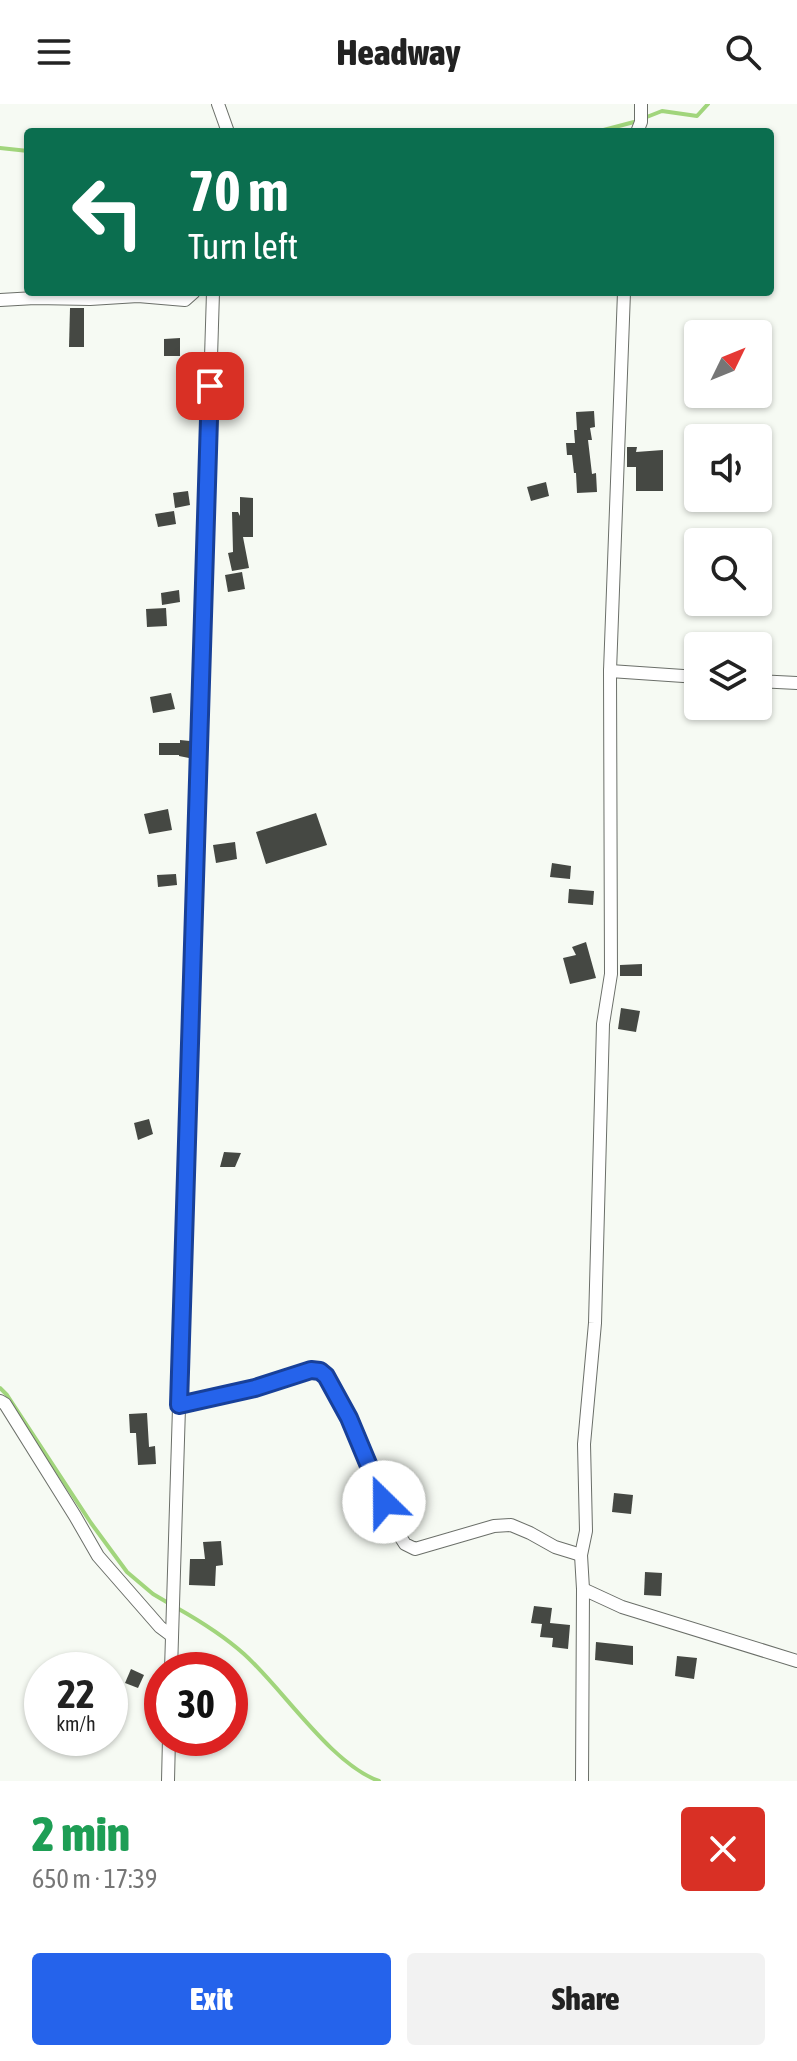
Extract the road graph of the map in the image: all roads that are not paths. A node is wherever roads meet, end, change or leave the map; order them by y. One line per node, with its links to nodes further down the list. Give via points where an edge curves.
1 (218, 104): 3 (street)
2 (641, 104): 4 (street)
3 (227, 128)
4 (639, 128)
5 (138, 296): 7 (street)
6 (138, 296): 10 (street)
7 (190, 296)
8 (213, 296): 16 (street)
9 (624, 296): 11 (street)
10 (0, 300)
11 (610, 671): 12 (street); 17 (street, via 611,974 603,1024 595,1323)
12 (684, 676)
13 (772, 682): 14 (street)
14 (797, 683)
15 (0, 1401): 19 (street, via 98,1556)
16 (179, 1405): 17 (street, via 320,1371 349,1418 405,1544 415,1549 511,1525); 19 (street)
17 (581, 1555): 18 (street)
18 (583, 1589): 21 (street, via 622,1607); 24 (street)
19 (172, 1636): 20 (street)
20 (172, 1652)
21 (797, 1661)
22 (169, 1756): 23 (street)
23 (168, 1781)
24 (582, 1781)

